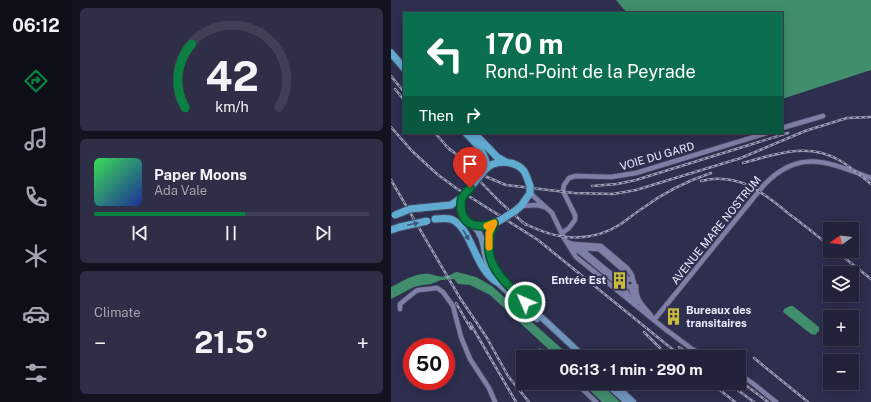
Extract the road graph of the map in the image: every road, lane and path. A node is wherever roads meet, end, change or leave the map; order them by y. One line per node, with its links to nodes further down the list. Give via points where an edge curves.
1 (391, 53): 2 (main road)
2 (403, 67)
3 (823, 116): 4 (street)
4 (783, 128)
5 (466, 134): 9 (main road, via 479,148 486,161)
6 (475, 134): 8 (main road, via 497,157)
7 (764, 134): 21 (street, VOIE DU GARD, via 636,173 611,178 569,178 563,192 575,220)
8 (506, 162): 9 (main road); 11 (main road, via 515,164 524,171)
9 (486, 169): 12 (main road, bridge)
10 (871, 178): 30 (street, AVENUE MARE NOSTRUM, via 822,162 803,162 776,174 764,185)
11 (530, 190): 13 (main road); 14 (street)
12 (462, 197): 15 (main road, bridge, via 451,205 410,209); 16 (main road, via 461,211)
13 (521, 206): 14 (street); 18 (main road, bridge)
14 (545, 207): 21 (street)
15 (393, 216)
16 (464, 218): 17 (main road, via 449,214); 19 (main road)
17 (435, 219): 20 (main road, one-way to 17, bridge); 26 (main road, one-way to 26, via 453,219 457,223 481,265)
18 (497, 222): 19 (main road, via 481,227); 32 (main road, via 489,233 488,244 497,273)
19 (474, 226): 26 (main road, via 480,232 487,261)
20 (391, 230)
21 (561, 233): 22 (street)
22 (567, 242): 23 (street); 27 (street, via 601,246 627,268 632,275)
23 (571, 247): 24 (street); 28 (street, via 622,287 633,303)
24 (580, 248): 25 (street, via 610,273); 25 (street, via 599,249 622,269)
25 (625, 275): 27 (street)
26 (497, 282): 31 (main road)
27 (633, 284): 28 (street)
28 (640, 307): 30 (street, via 652,316)
29 (400, 309): 38 (street, via 400,304 416,292 437,288 441,290 453,306 470,359)
30 (653, 320): 33 (street)
31 (570, 350)
32 (576, 350)
33 (694, 350)
34 (746, 379): 42 (street)
35 (583, 390): 39 (street)
36 (614, 390): 40 (main road)
37 (620, 390): 41 (main road)
38 (495, 402)
39 (596, 402)
40 (627, 402)
41 (633, 402)
42 (776, 402)

